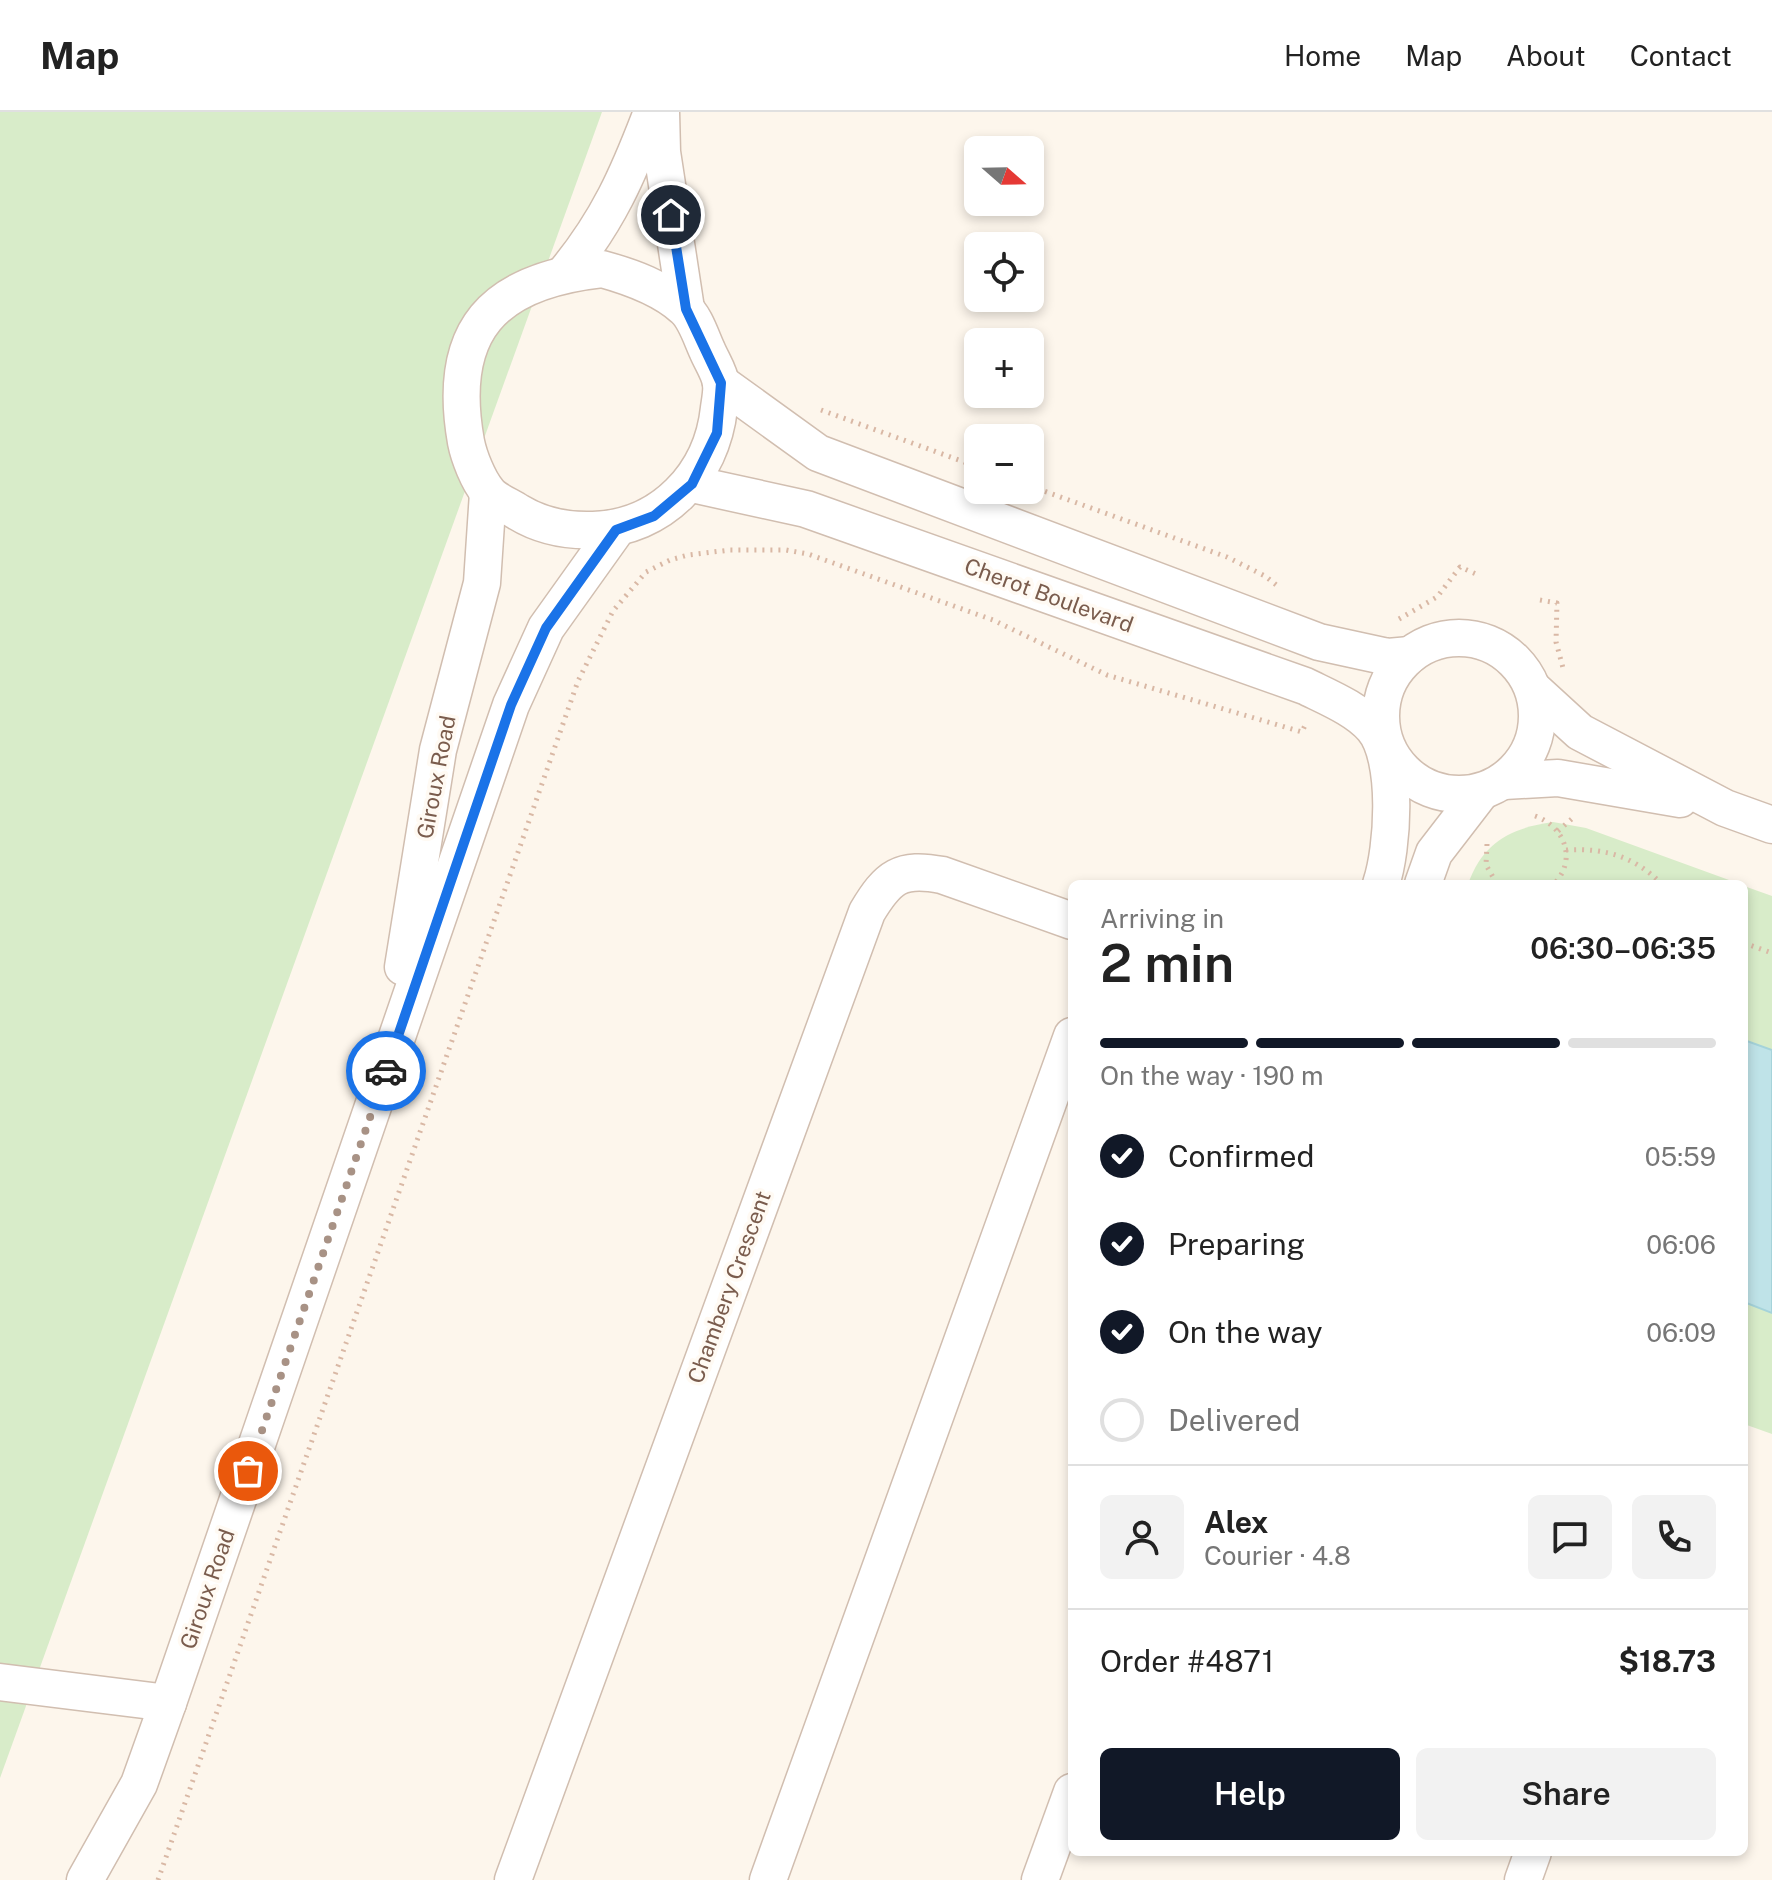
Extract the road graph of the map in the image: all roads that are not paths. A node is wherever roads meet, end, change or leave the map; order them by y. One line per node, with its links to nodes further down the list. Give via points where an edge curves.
1 (652, 112): 3 (street, via 616,199 596,236)
2 (661, 112): 4 (street, via 662,152)
3 (565, 273): 4 (street, via 602,269 624,275); 7 (street, via 497,303 478,327 464,362 460,406 468,453)
4 (686, 309): 5 (street)
5 (721, 383): 6 (street, via 717,433); 9 (street, via 818,453 1319,642 1388,657)
6 (692, 484): 8 (street, via 654,516); 11 (street, Cherot Boulevard, via 806,509 1305,686 1352,711 1373,728)
7 (488, 493): 8 (street, via 527,518 559,529); 19 (street, Giroux Road, via 482,583 438,750)
8 (616, 530): 19 (street, Giroux Road, via 546,628 511,705)
9 (1410, 655): 10 (street, via 1431,641 1476,639 1500,648 1520,666); 11 (street, via 1387,682 1381,708)
10 (1533, 689): 12 (street, via 1538,715 1534,740 1522,763); 13 (street, via 1580,732)
11 (1384, 747): 12 (street, Cherot Boulevard, via 1408,776 1431,790 1455,795); 15 (street, via 1391,803)
12 (1492, 786): 13 (street, Cherot Boulevard, via 1558,778); 16 (street, via 1434,853)
13 (1725, 808): 14 (street)
14 (1772, 825)
15 (1382, 880)
16 (1424, 880)
17 (1068, 920): 25 (street, Chambery Crescent, via 921,871 891,879 867,912)
18 (1068, 1047): 26 (street)
19 (388, 1064): 21 (street, Giroux Road)
20 (0, 1682): 21 (street)
21 (168, 1703): 24 (street, Giroux Road, via 139,1784)
22 (1068, 1803): 27 (street)
23 (1532, 1856): 28 (street)
24 (85, 1880)
25 (513, 1880)
26 (768, 1880)
27 (1040, 1880)
28 (1523, 1880)

